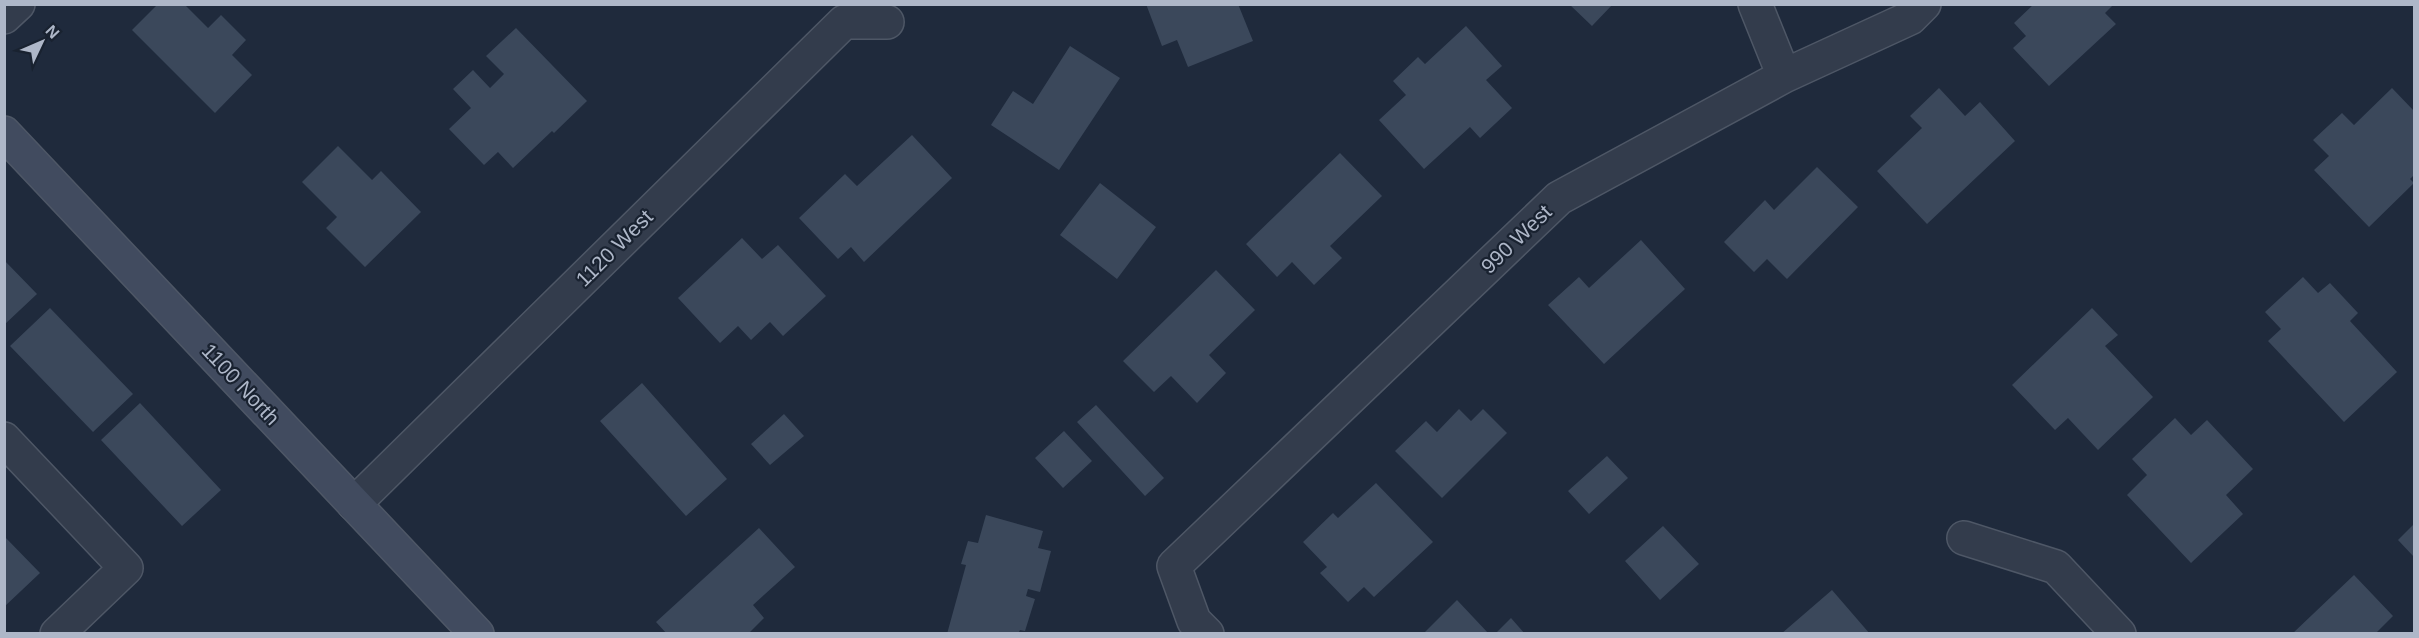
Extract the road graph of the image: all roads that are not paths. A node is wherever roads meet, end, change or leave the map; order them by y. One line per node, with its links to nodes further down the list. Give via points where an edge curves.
1 (18, 4): 4 (street)
2 (1755, 4): 6 (street)
3 (1924, 4): 6 (street, 990 West, via 1910,18)
4 (4, 17)
5 (887, 22): 9 (street, 1120 West, via 844,22)
6 (1784, 76): 13 (street, 990 West, via 1559,198 1174,566 1194,621)
7 (4, 134): 9 (main road, 1100 North)
8 (4, 439): 11 (street, via 126,568)
9 (354, 504): 12 (main road, 1100 North)
10 (1964, 538): 14 (street, via 2056,567)
11 (57, 633)
12 (477, 633)
13 (1207, 633)
14 (2120, 633)

